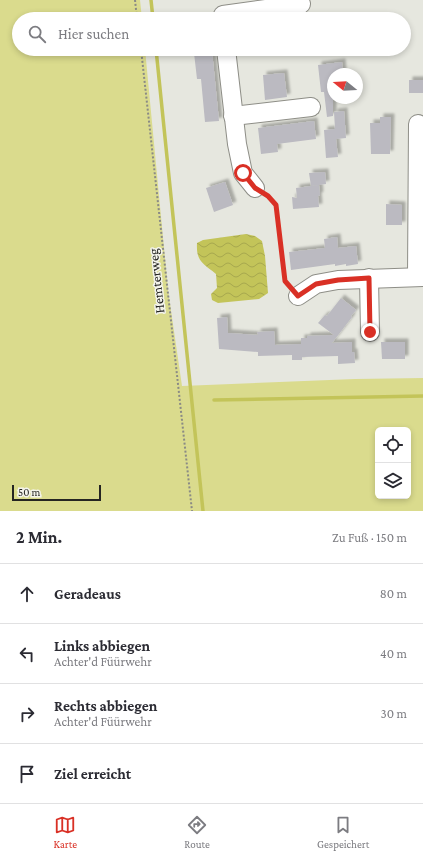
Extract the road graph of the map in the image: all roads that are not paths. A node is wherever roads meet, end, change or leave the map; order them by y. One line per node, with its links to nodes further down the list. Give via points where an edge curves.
1 (301, 4): 2 (street)
2 (222, 11)
3 (227, 56): 5 (street)
4 (311, 107): 5 (street)
5 (233, 116): 7 (street, via 243,173)
6 (418, 124): 8 (street)
7 (255, 188)
8 (420, 277): 9 (street)
9 (369, 278): 10 (street, via 316,284); 11 (street)
10 (298, 296)
11 (370, 332)

